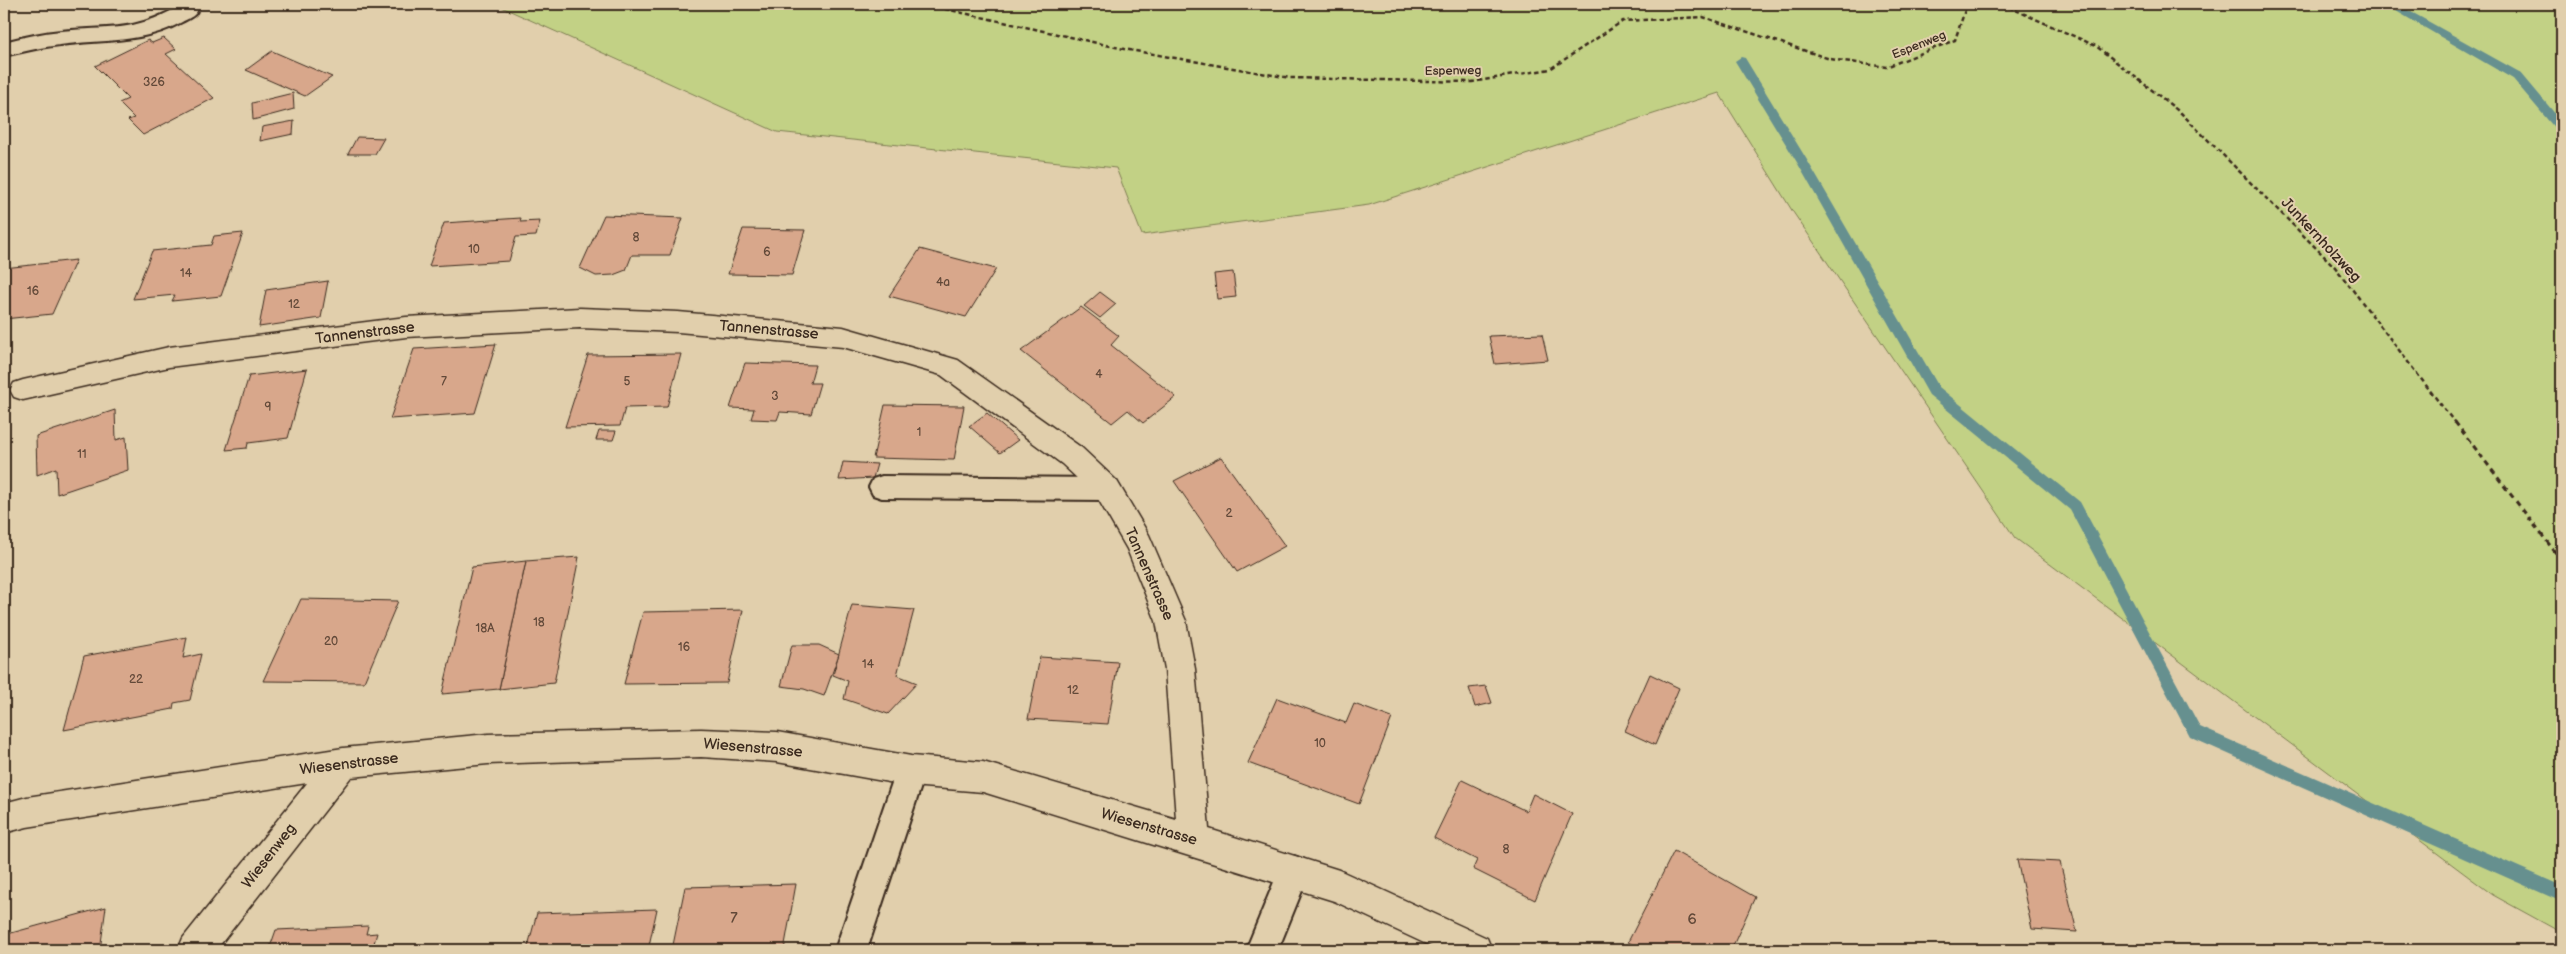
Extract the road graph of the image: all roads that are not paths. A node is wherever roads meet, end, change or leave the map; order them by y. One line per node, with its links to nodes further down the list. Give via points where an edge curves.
1 (188, 4): 2 (lane, via 188,10 172,20 126,36 43,40)
2 (4, 49)
3 (23, 390): 5 (street, Tannenstrasse, via 169,357 406,327 580,318 678,322 843,337 949,367 1072,456)
4 (882, 487): 5 (lane)
5 (1107, 489): 9 (street, Tannenstrasse, via 1139,544 1171,621 1180,669)
6 (343, 763): 7 (street, Wiesenstrasse, via 488,749 701,743 777,747); 8 (street, Wiesenstrasse); 11 (street, Wiesenweg)
7 (911, 771): 9 (street, Wiesenstrasse, via 983,777); 12 (lane)
8 (4, 818)
9 (1194, 840): 10 (street, Wiesenstrasse)
10 (1294, 871): 13 (lane); 14 (street, Wiesenstrasse, via 1338,886)
11 (195, 950)
12 (851, 950)
13 (1262, 950)
14 (1475, 950)

